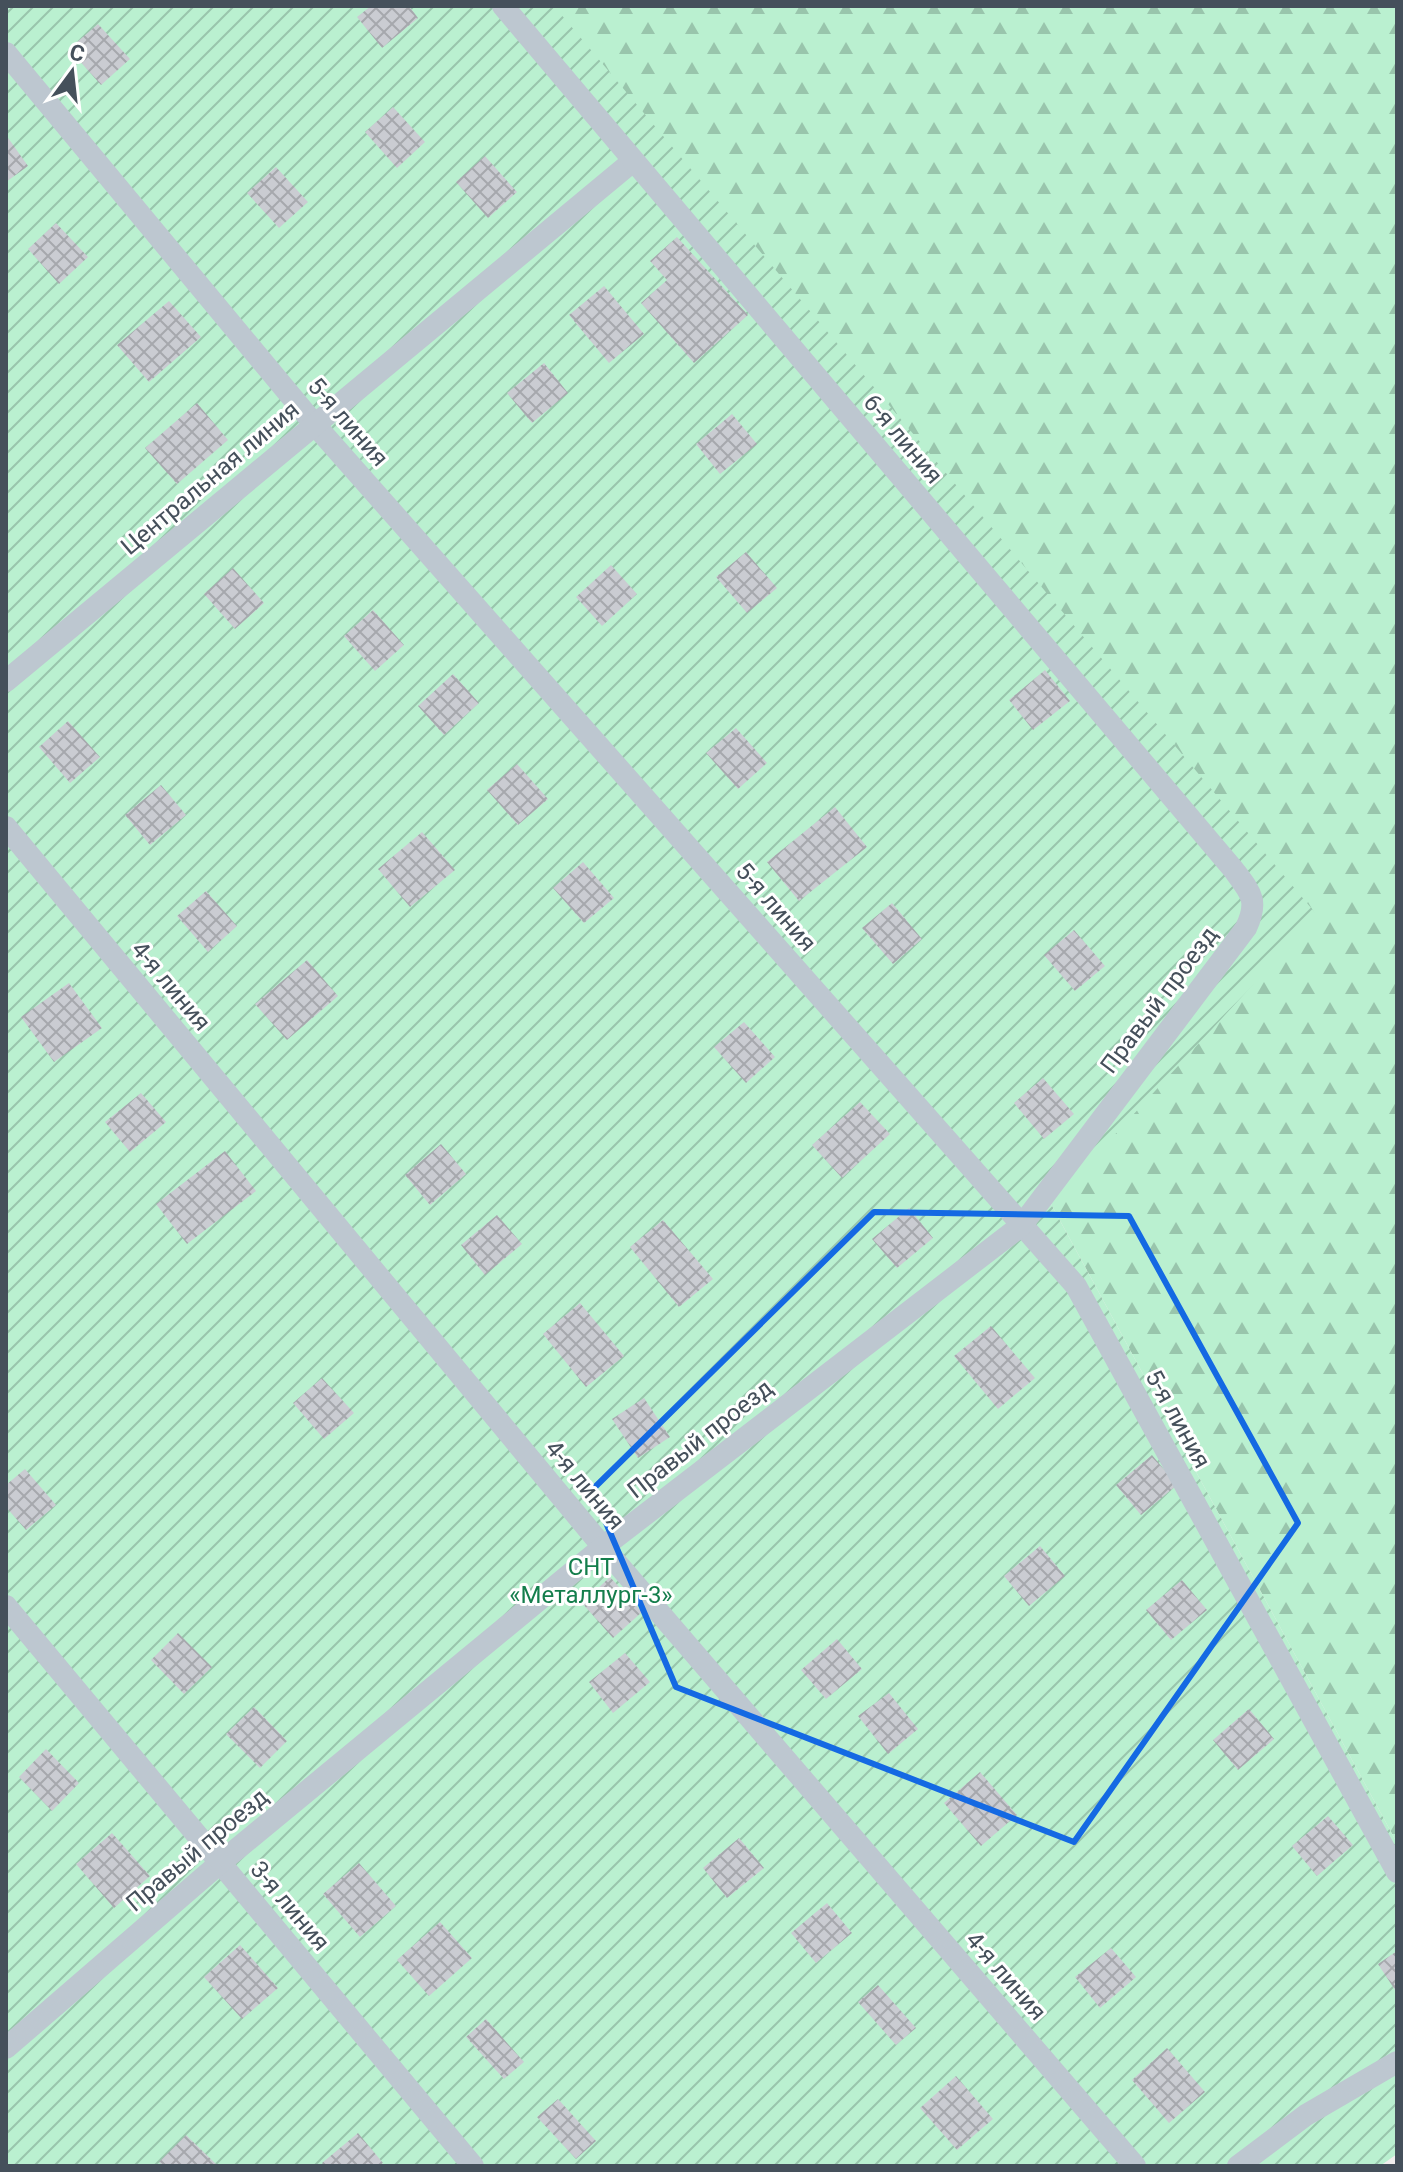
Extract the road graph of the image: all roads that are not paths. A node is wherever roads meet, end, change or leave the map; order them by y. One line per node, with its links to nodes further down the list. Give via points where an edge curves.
1 (503, 6): 3 (lane, 6-я линия)
2 (6, 53): 4 (lane, 5-я линия)
3 (633, 161): 4 (lane, Центральная линия); 7 (lane, 6-я линия, via 1233,869 1250,893)
4 (315, 425): 5 (lane, Центральная линия); 8 (lane, 5-я линия)
5 (6, 681)
6 (6, 827): 9 (lane, 4-я линия)
7 (1254, 910): 8 (lane, Правый проезд, via 1246,928)
8 (1022, 1225): 9 (lane, Правый проезд); 12 (lane, 5-я линия, via 1076,1286)
9 (603, 1547): 11 (lane, Правый проезд); 16 (lane, 4-я линия)
10 (6, 1606): 11 (lane, 3-я линия)
11 (220, 1863): 13 (lane, Правый проезд); 15 (lane, 3-я линия)
12 (1397, 1872)
13 (6, 2048)
14 (1397, 2062): 17 (lane, via 1306,2115)
15 (473, 2166)
16 (1135, 2166)
17 (1238, 2166)

